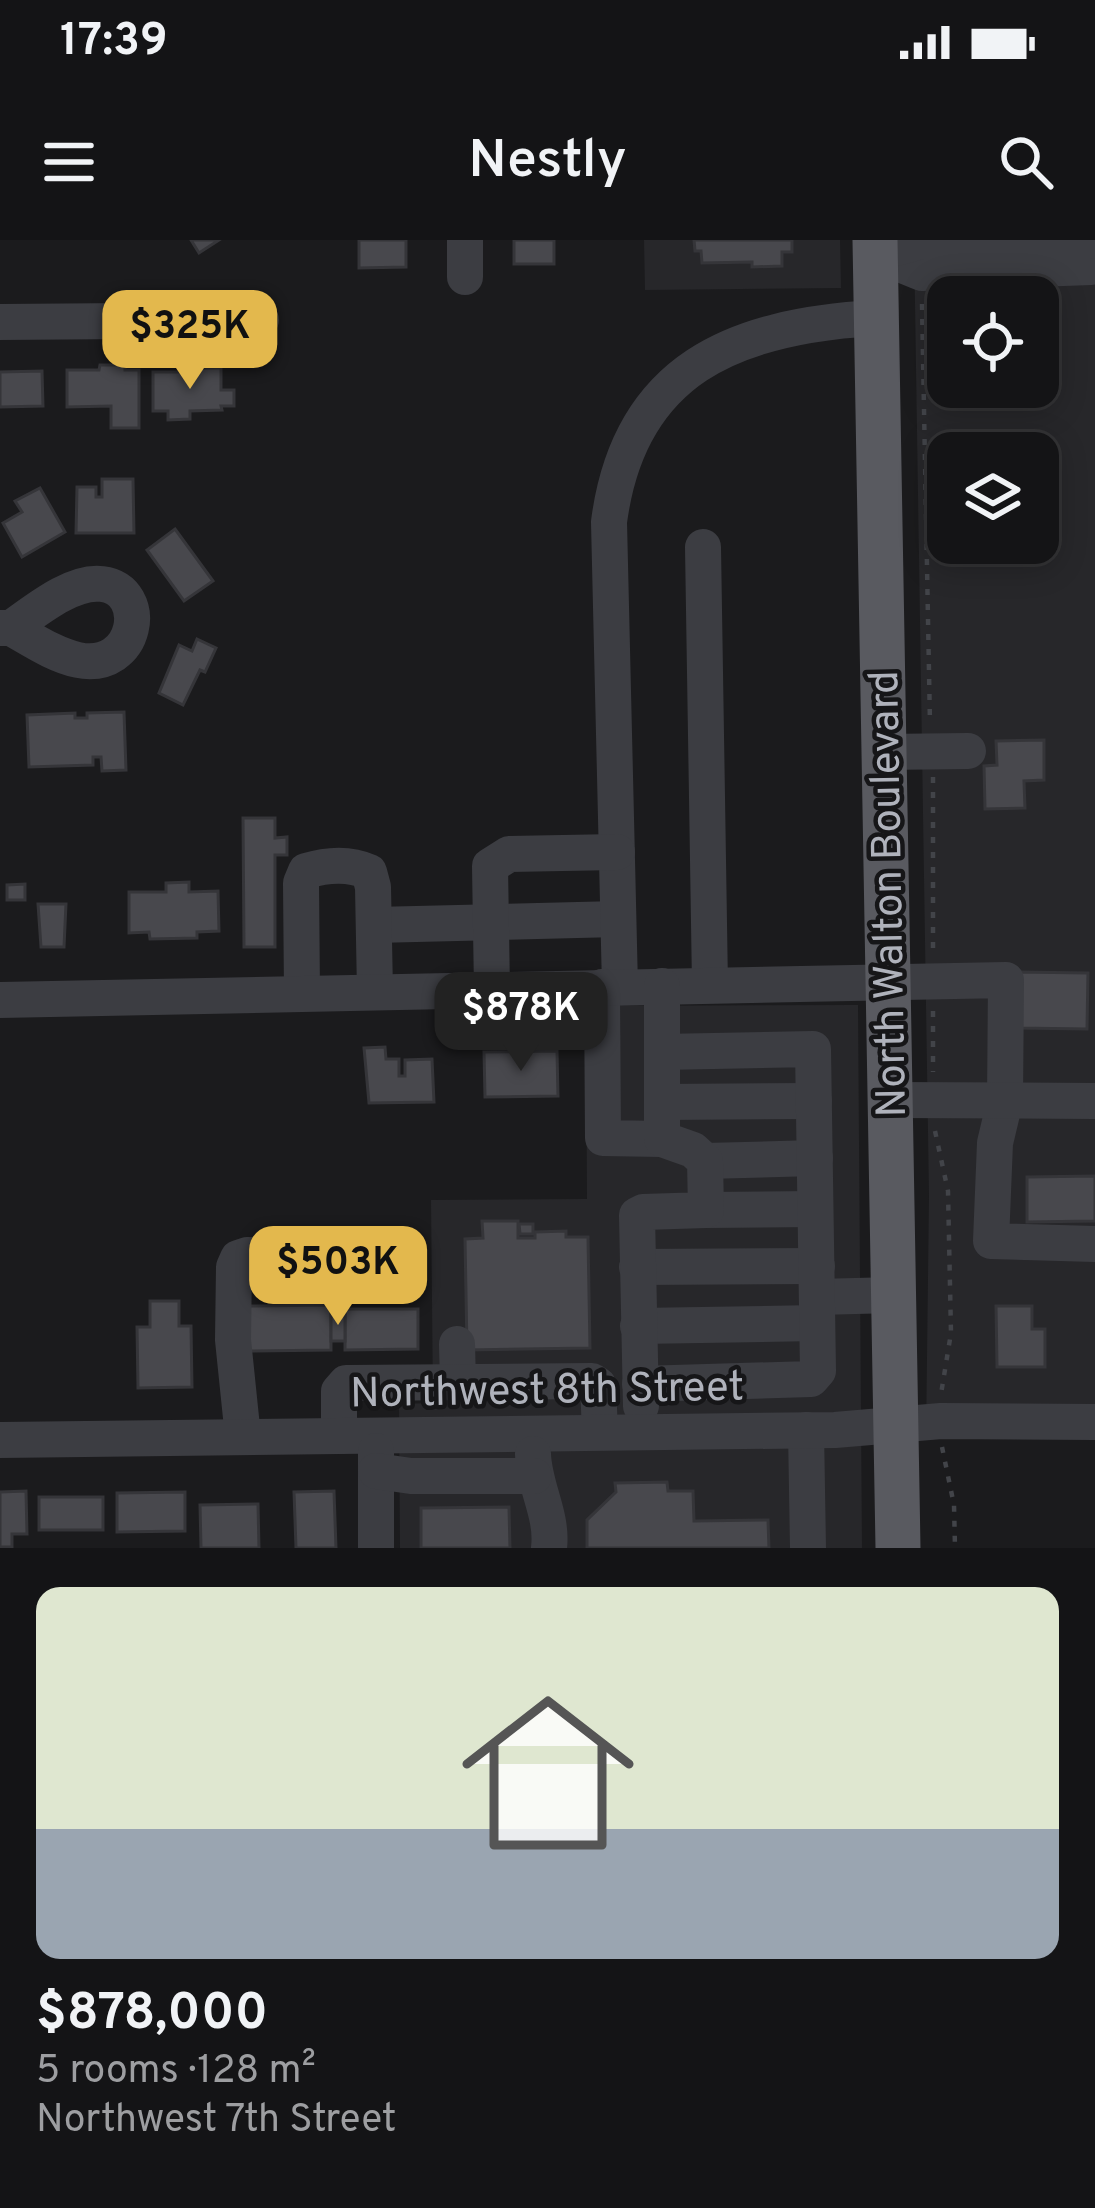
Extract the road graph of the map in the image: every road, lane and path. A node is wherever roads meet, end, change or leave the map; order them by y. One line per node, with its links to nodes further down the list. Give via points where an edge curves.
1 (875, 247): 2 (street, via 922,241); 4 (main road, North Walton Boulevard)
2 (1090, 254)
3 (922, 296): 8 (path, via 927,689)
4 (875, 317): 9 (main road, North Walton Boulevard); 10 (street, via 814,321 731,345 681,376 631,439 614,479 609,522)
5 (261, 320): 6 (street)
6 (0, 322)
7 (703, 547): 16 (street)
8 (951, 751): 9 (street); 14 (path)
9 (883, 752): 15 (main road, North Walton Boulevard)
10 (617, 852): 11 (street); 12 (street, via 509,854 490,866)
11 (618, 919): 12 (street); 18 (street)
12 (490, 922): 13 (street); 19 (street)
13 (374, 925): 20 (street); 21 (street, via 369,872 306,871)
14 (933, 980): 15 (street); 24 (path); 27 (street, via 1006,980)
15 (888, 982): 16 (street); 25 (main road, North Walton Boulevard)
16 (710, 985): 17 (street)
17 (662, 986): 18 (street); 23 (street)
18 (611, 987): 19 (street); 31 (street, via 603,1138)
19 (491, 990): 20 (street)
20 (375, 992): 21 (street)
21 (302, 994): 22 (street)
22 (0, 1000)
23 (662, 1052): 26 (street, via 813,1049); 29 (street)
24 (934, 1070)
25 (891, 1100): 27 (street); 40 (main road, North Walton Boulevard)
26 (814, 1101): 29 (street); 32 (street)
27 (1005, 1101): 28 (street); 36 (street, via 991,1241)
28 (1095, 1101)
29 (662, 1102): 31 (street)
30 (935, 1132): 45 (path, via 946,1175 951,1333)
31 (662, 1139): 33 (street)
32 (815, 1158): 33 (street); 34 (street)
33 (705, 1161): 35 (street)
34 (815, 1209): 35 (street); 39 (street)
35 (706, 1210): 38 (street, via 637,1215)
36 (1095, 1244)
37 (397, 1266): 53 (street, via 238,1258 233,1340)
38 (637, 1268): 39 (street); 41 (street)
39 (817, 1295): 40 (street); 41 (street); 44 (street, via 812,1379)
40 (894, 1295): 47 (main road, North Walton Boulevard)
41 (638, 1326): 44 (street)
42 (457, 1345): 43 (street)
43 (458, 1382): 50 (street, via 592,1381); 52 (street, via 340,1385)
44 (640, 1384): 49 (street)
45 (941, 1394)
46 (1095, 1422): 47 (street, Northwest 8th Street)
47 (895, 1425): 48 (street, Northwest 8th Street); 61 (main road, North Walton Boulevard)
48 (806, 1430): 49 (street, Northwest 8th Street); 60 (street)
49 (641, 1431): 50 (street, Northwest 8th Street)
50 (600, 1432): 51 (street, Northwest 8th Street)
51 (532, 1433): 56 (street, Northwest 8th Street); 57 (street)
52 (339, 1436): 53 (street, Northwest 8th Street); 56 (street, Northwest 8th Street)
53 (243, 1437): 54 (street, Northwest 8th Street)
54 (0, 1440)
55 (942, 1444): 62 (path)
56 (376, 1453): 57 (street, via 411,1476); 59 (street)
57 (534, 1475): 58 (street)
58 (552, 1546)
59 (376, 1548)
60 (808, 1548)
61 (898, 1548)
62 (955, 1548)

